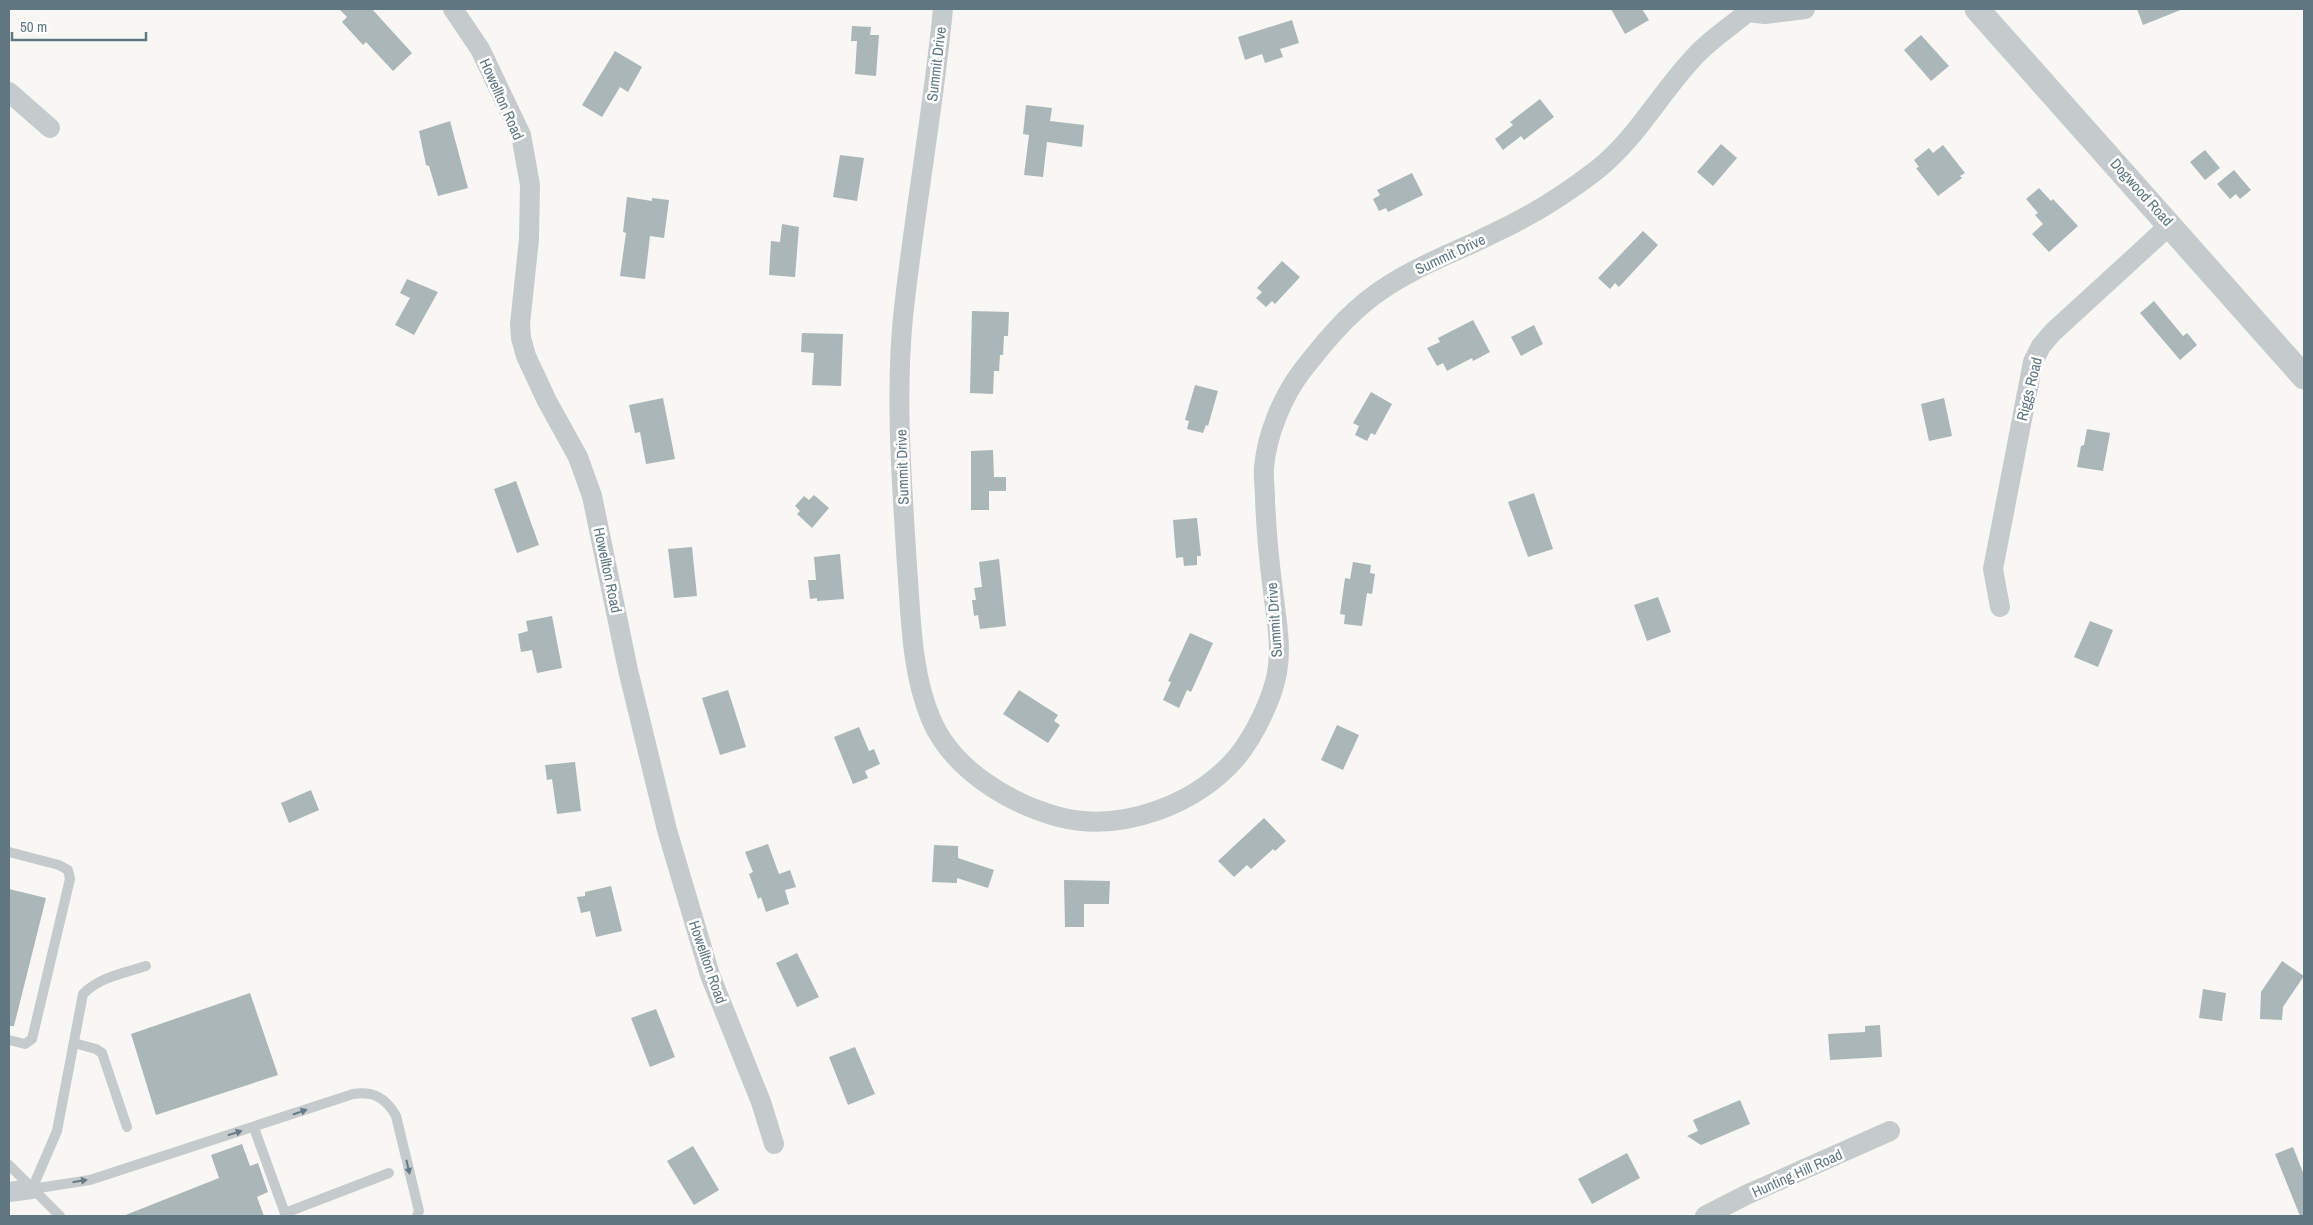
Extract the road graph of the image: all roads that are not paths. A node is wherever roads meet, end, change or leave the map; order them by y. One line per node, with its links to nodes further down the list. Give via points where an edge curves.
1 (943, 9): 4 (street, Summit Drive, via 903,321 899,447 917,668 931,721 954,755 982,781 1020,802 1056,816 1085,822 1120,819 1183,801 1225,770 1242,750 1261,718 1277,674 1279,645 1267,547 1264,465 1276,419 1296,378 1339,325 1404,275 1498,232 1566,192 1602,165 1629,138 1699,52)
2 (1805, 9): 4 (street, Summit Drive, via 1765,14)
3 (1977, 9): 8 (street, Dogwood Road)
4 (1746, 10)
5 (459, 11): 18 (street, Howellton Road, via 521,135 530,194 520,324 526,356 578,457 592,496 628,670 667,830 710,975 761,1102)
6 (9, 92): 7 (street)
7 (50, 128)
8 (2171, 224): 9 (street, Dogwood Road); 10 (street, Riggs Road, via 2053,332 2033,362 1993,569)
9 (2304, 377)
10 (2000, 607)
11 (9, 852): 13 (lane, via 59,865 68,870 70,880 32,1039 25,1044)
12 (146, 966): 14 (lane, via 92,985 84,994)
13 (9, 1040)
14 (74, 1042): 15 (lane, via 102,1053); 21 (lane, via 57,1131)
15 (128, 1127)
16 (254, 1128): 21 (lane, one-way to 16, via 90,1180); 23 (lane); 25 (lane, one-way to 25, via 353,1094 367,1092 382,1097 396,1116 419,1211)
17 (1890, 1131): 26 (street, Hunting Hill Road)
18 (774, 1144)
19 (9, 1165): 21 (lane)
20 (389, 1173): 23 (lane)
21 (32, 1189): 22 (street); 24 (lane)
22 (9, 1192)
23 (286, 1215)
24 (60, 1216)
25 (417, 1216)
26 (1705, 1216)

